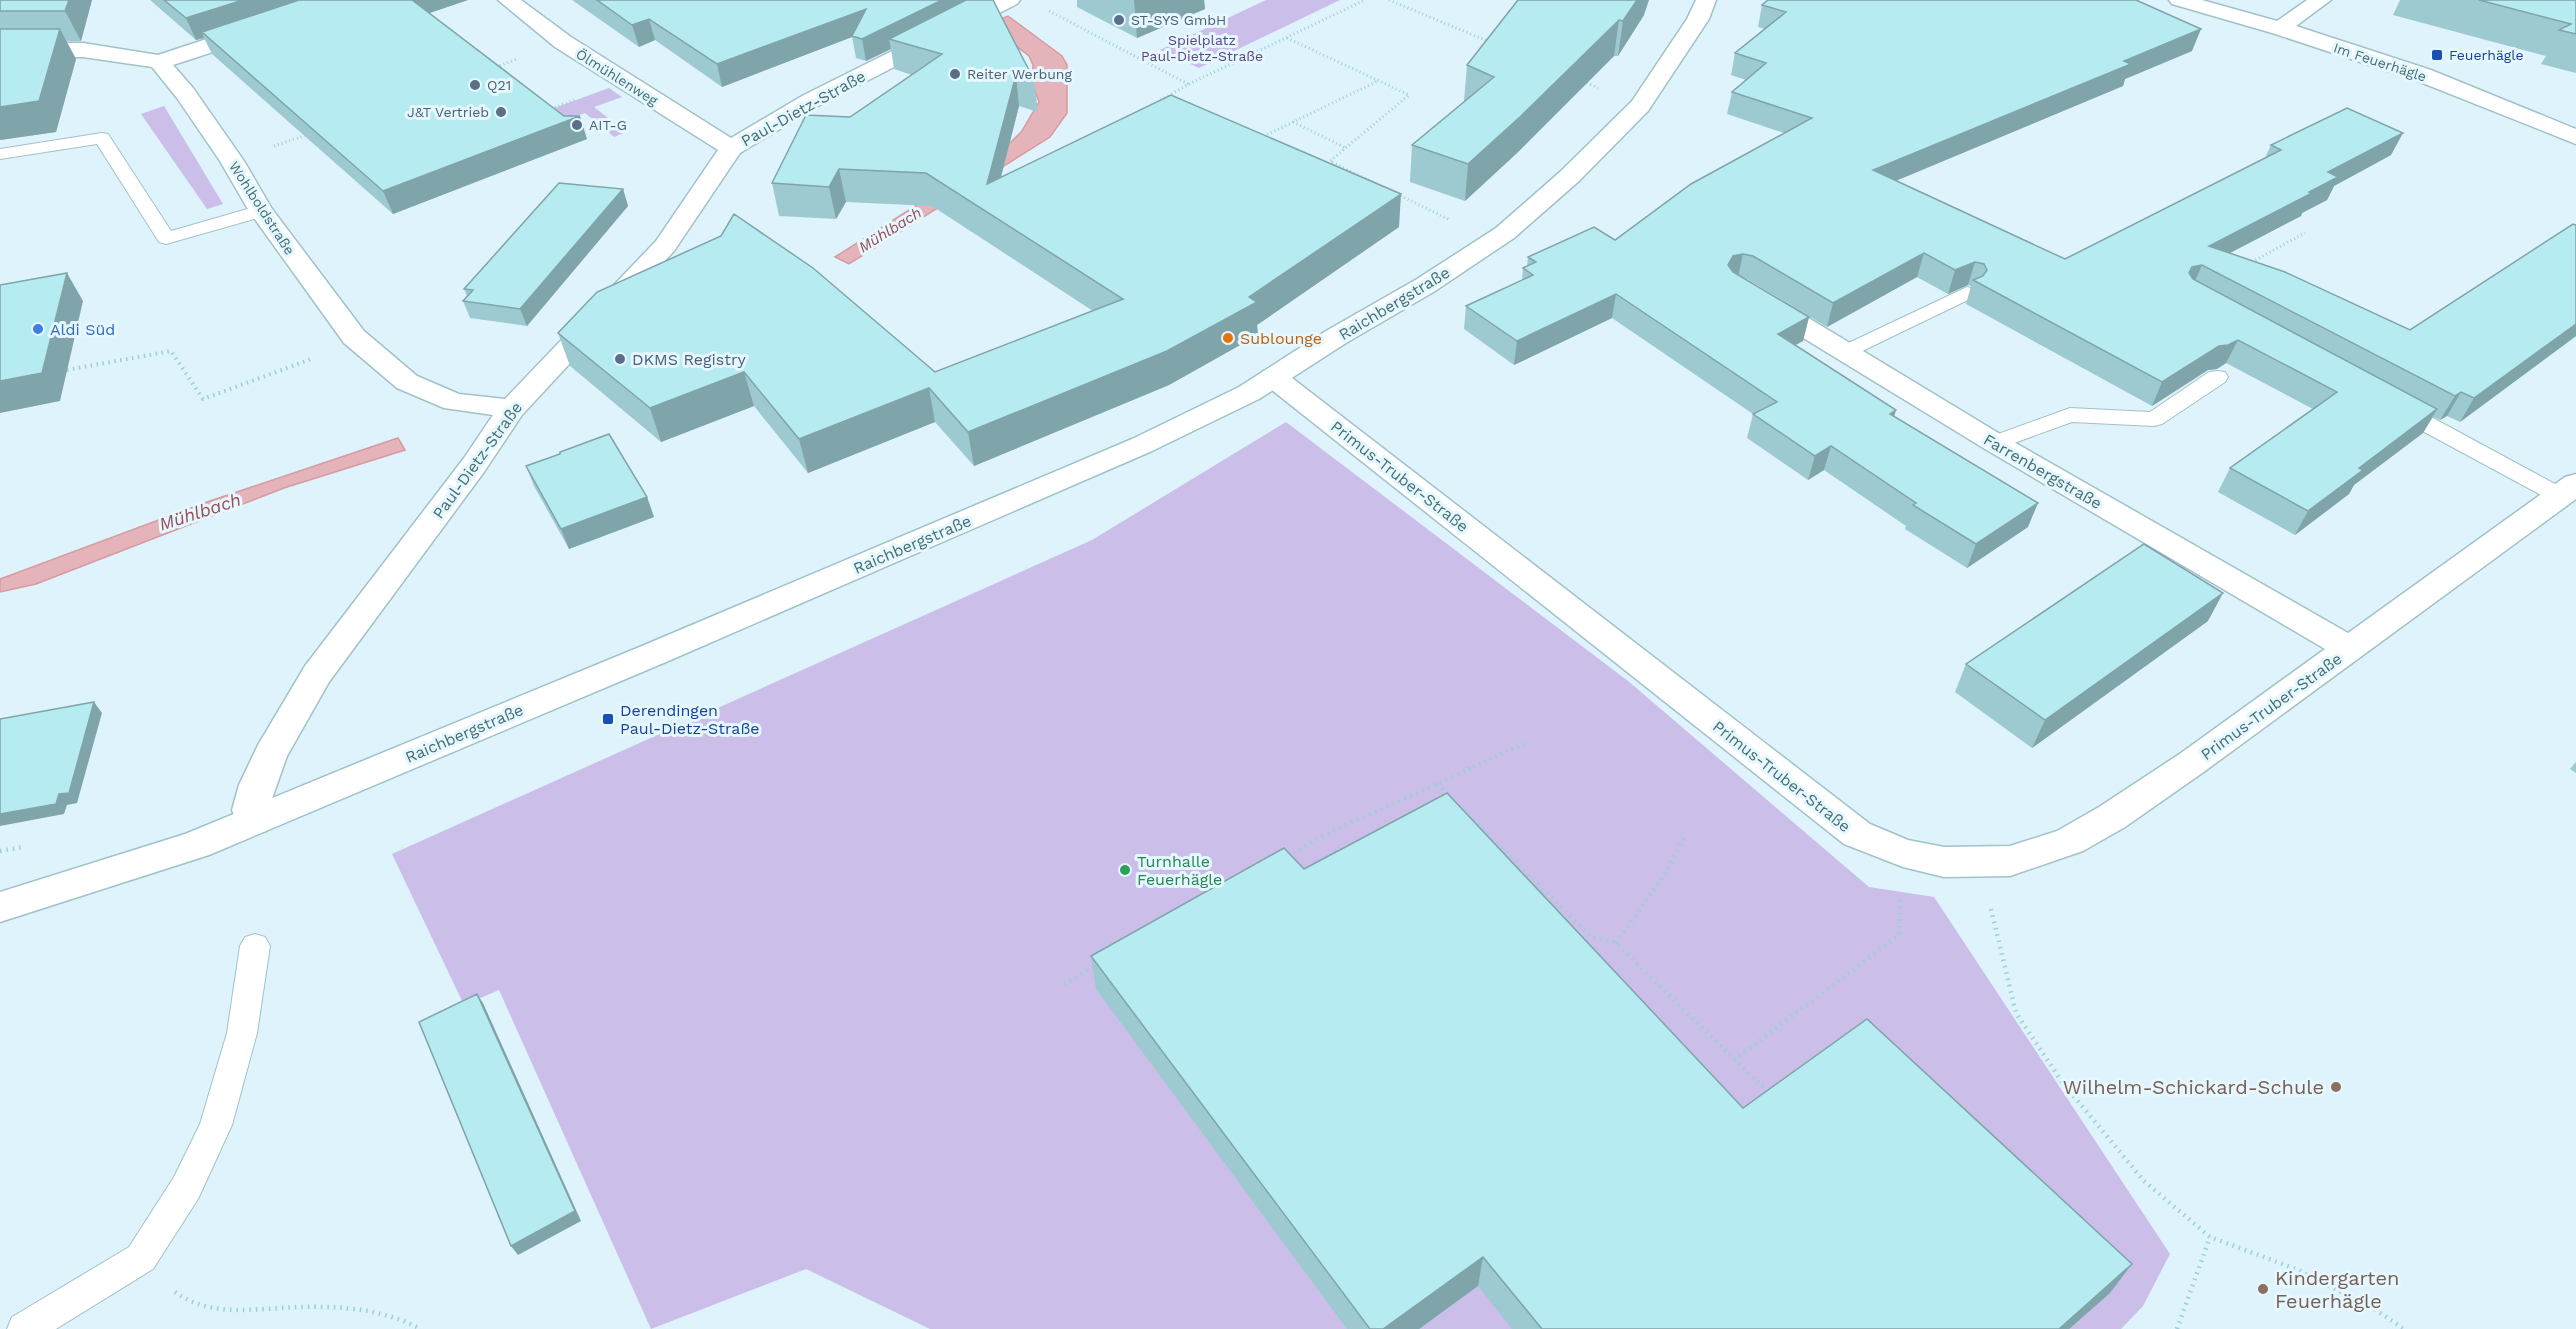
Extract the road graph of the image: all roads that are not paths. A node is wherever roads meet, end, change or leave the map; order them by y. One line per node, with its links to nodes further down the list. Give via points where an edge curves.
1 (508, 0): 11 (street, Ölmühlenweg, via 563,42)
2 (1010, 0): 11 (street, Paul-Dietz-Straße, via 810,101)
3 (1706, 0): 17 (street, Raichbergstraße, via 1698,19 1640,106 1570,176 1493,241)
4 (2179, 0): 7 (street, Im Feuerhägle)
5 (2320, 0): 7 (street)
6 (269, 26): 9 (street)
7 (2280, 28): 10 (street, Im Feuerhägle, via 2452,85)
8 (0, 50): 9 (street, via 83,50)
9 (159, 62): 13 (street, Wohlboldstraße, via 232,161)
10 (2576, 136)
11 (731, 148): 20 (street, Paul-Dietz-Straße, via 665,246)
12 (0, 154): 13 (lane, via 102,138 166,238)
13 (261, 211): 20 (street, Wohlboldstraße, via 360,342 407,382 454,402)
14 (1748, 293): 16 (street, Farrenbergstraße)
15 (1967, 293): 16 (lane)
16 (1845, 352): 21 (street, Farrenbergstraße)
17 (1273, 377): 23 (street, Primus-Truber-Straße, via 1849,828 1903,853 1944,862 2010,861 2070,841 2193,762); 24 (street, Raichbergstraße, via 1220,409 1142,445)
18 (2217, 377): 21 (lane, via 2154,419 2070,415)
19 (2380, 399): 22 (lane)
20 (512, 409): 24 (street, Paul-Dietz-Straße, via 317,674 256,785 250,810)
21 (1995, 443): 23 (street, Farrenbergstraße)
22 (2568, 490): 23 (street, Primus-Truber-Straße)
23 (2350, 649)
24 (253, 822): 25 (street, Raichbergstraße, via 196,845)
25 (0, 907)
26 (255, 946): 27 (lane, via 242,1033 216,1125 186,1188 141,1258)
27 (24, 1329)

